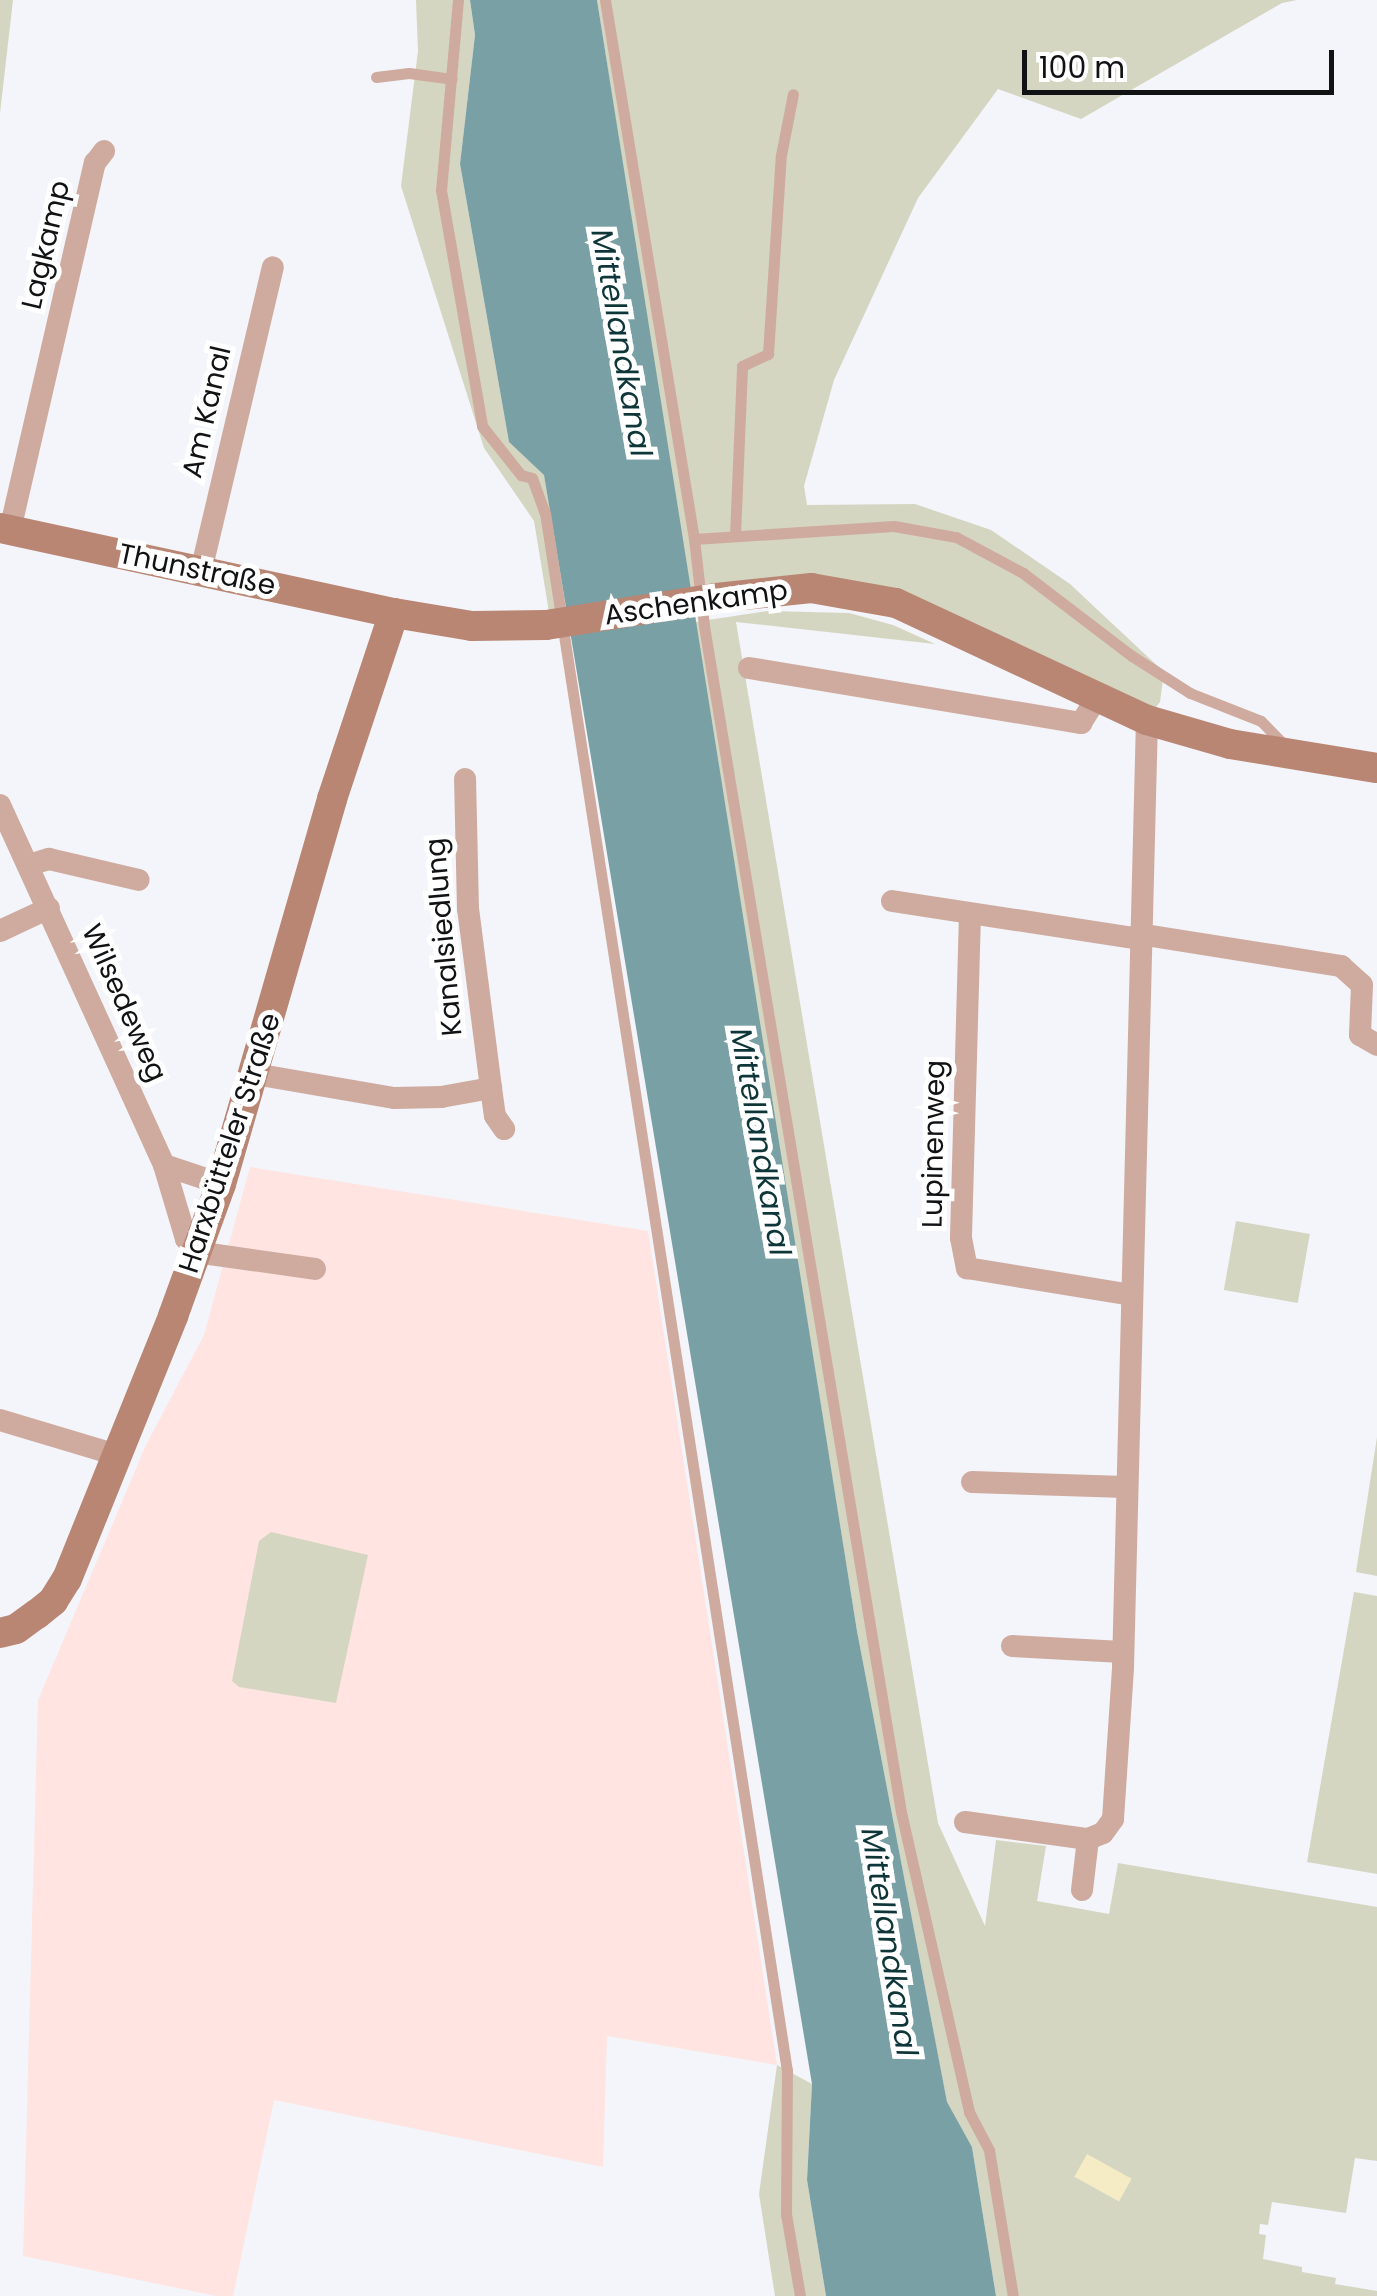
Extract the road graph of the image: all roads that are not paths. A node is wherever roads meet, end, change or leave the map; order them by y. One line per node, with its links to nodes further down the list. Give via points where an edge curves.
1 (458, 0): 4 (lane)
2 (606, 0): 10 (lane)
3 (376, 77): 4 (lane, via 409,72)
4 (452, 79): 46 (lane, via 442,190 482,426 521,475 532,478 545,513 788,2070 786,2214)
5 (794, 94): 9 (lane, via 781,155 768,354 741,360)
6 (104, 151): 8 (street, Lagkamp)
7 (272, 266): 11 (street, Am Kanal)
8 (5, 528): 11 (street, Thunstraße)
9 (734, 535): 10 (lane); 16 (lane, via 894,526 956,537 1023,573 1190,693 1261,721)
10 (694, 539): 47 (lane, via 902,1812 969,2112 989,2150)
11 (201, 571): 12 (street, Thunstraße)
12 (394, 613): 14 (street, Aschenkamp, bridge, via 472,626 546,625 811,588 896,603); 28 (street, Harxbütteler Straße, via 332,796)
13 (750, 668): 14 (street, via 1081,723)
14 (1096, 699): 15 (street, Aschenkamp)
15 (1147, 720): 16 (street, Aschenkamp); 26 (street)
16 (1292, 754): 17 (street, Aschenkamp)
17 (1377, 768)
18 (465, 780): 29 (street, Kanalsiedlung, via 468,909)
19 (0, 805): 20 (street, Wilsedeweg)
20 (28, 865): 21 (street, via 49,860); 23 (street, Wilsedeweg)
21 (139, 880)
22 (892, 901): 24 (street)
23 (49, 908): 25 (street); 31 (street, Wilsedeweg)
24 (970, 914): 26 (street); 35 (street, Lupinenweg, via 961,1238 967,1268)
25 (0, 931)
26 (1139, 936): 27 (street, via 1341,966 1362,985 1360,1035); 35 (street)
27 (1377, 1045)
28 (255, 1074): 29 (street, via 394,1098); 32 (street, Harxbütteler Straße)
29 (490, 1088): 30 (street, Kanalsiedlung)
30 (504, 1129)
31 (164, 1166): 32 (street); 33 (street, Wilsedeweg, via 186,1239)
32 (221, 1184): 33 (street, Harxbütteler Straße)
33 (196, 1250): 34 (street); 37 (street, Harxbütteler Straße)
34 (314, 1269)
35 (1132, 1295): 39 (street)
36 (0, 1420): 37 (street)
37 (117, 1455): 40 (street, Harxbütteler Straße, via 53,1601 16,1630)
38 (972, 1482): 39 (street)
39 (1125, 1487): 42 (street)
40 (0, 1634)
41 (1012, 1646): 42 (street)
42 (1122, 1652): 44 (street, via 1113,1819 1104,1833)
43 (964, 1822): 44 (street)
44 (1088, 1839): 45 (street)
45 (1082, 1890)
46 (800, 2296)
47 (1013, 2296)

